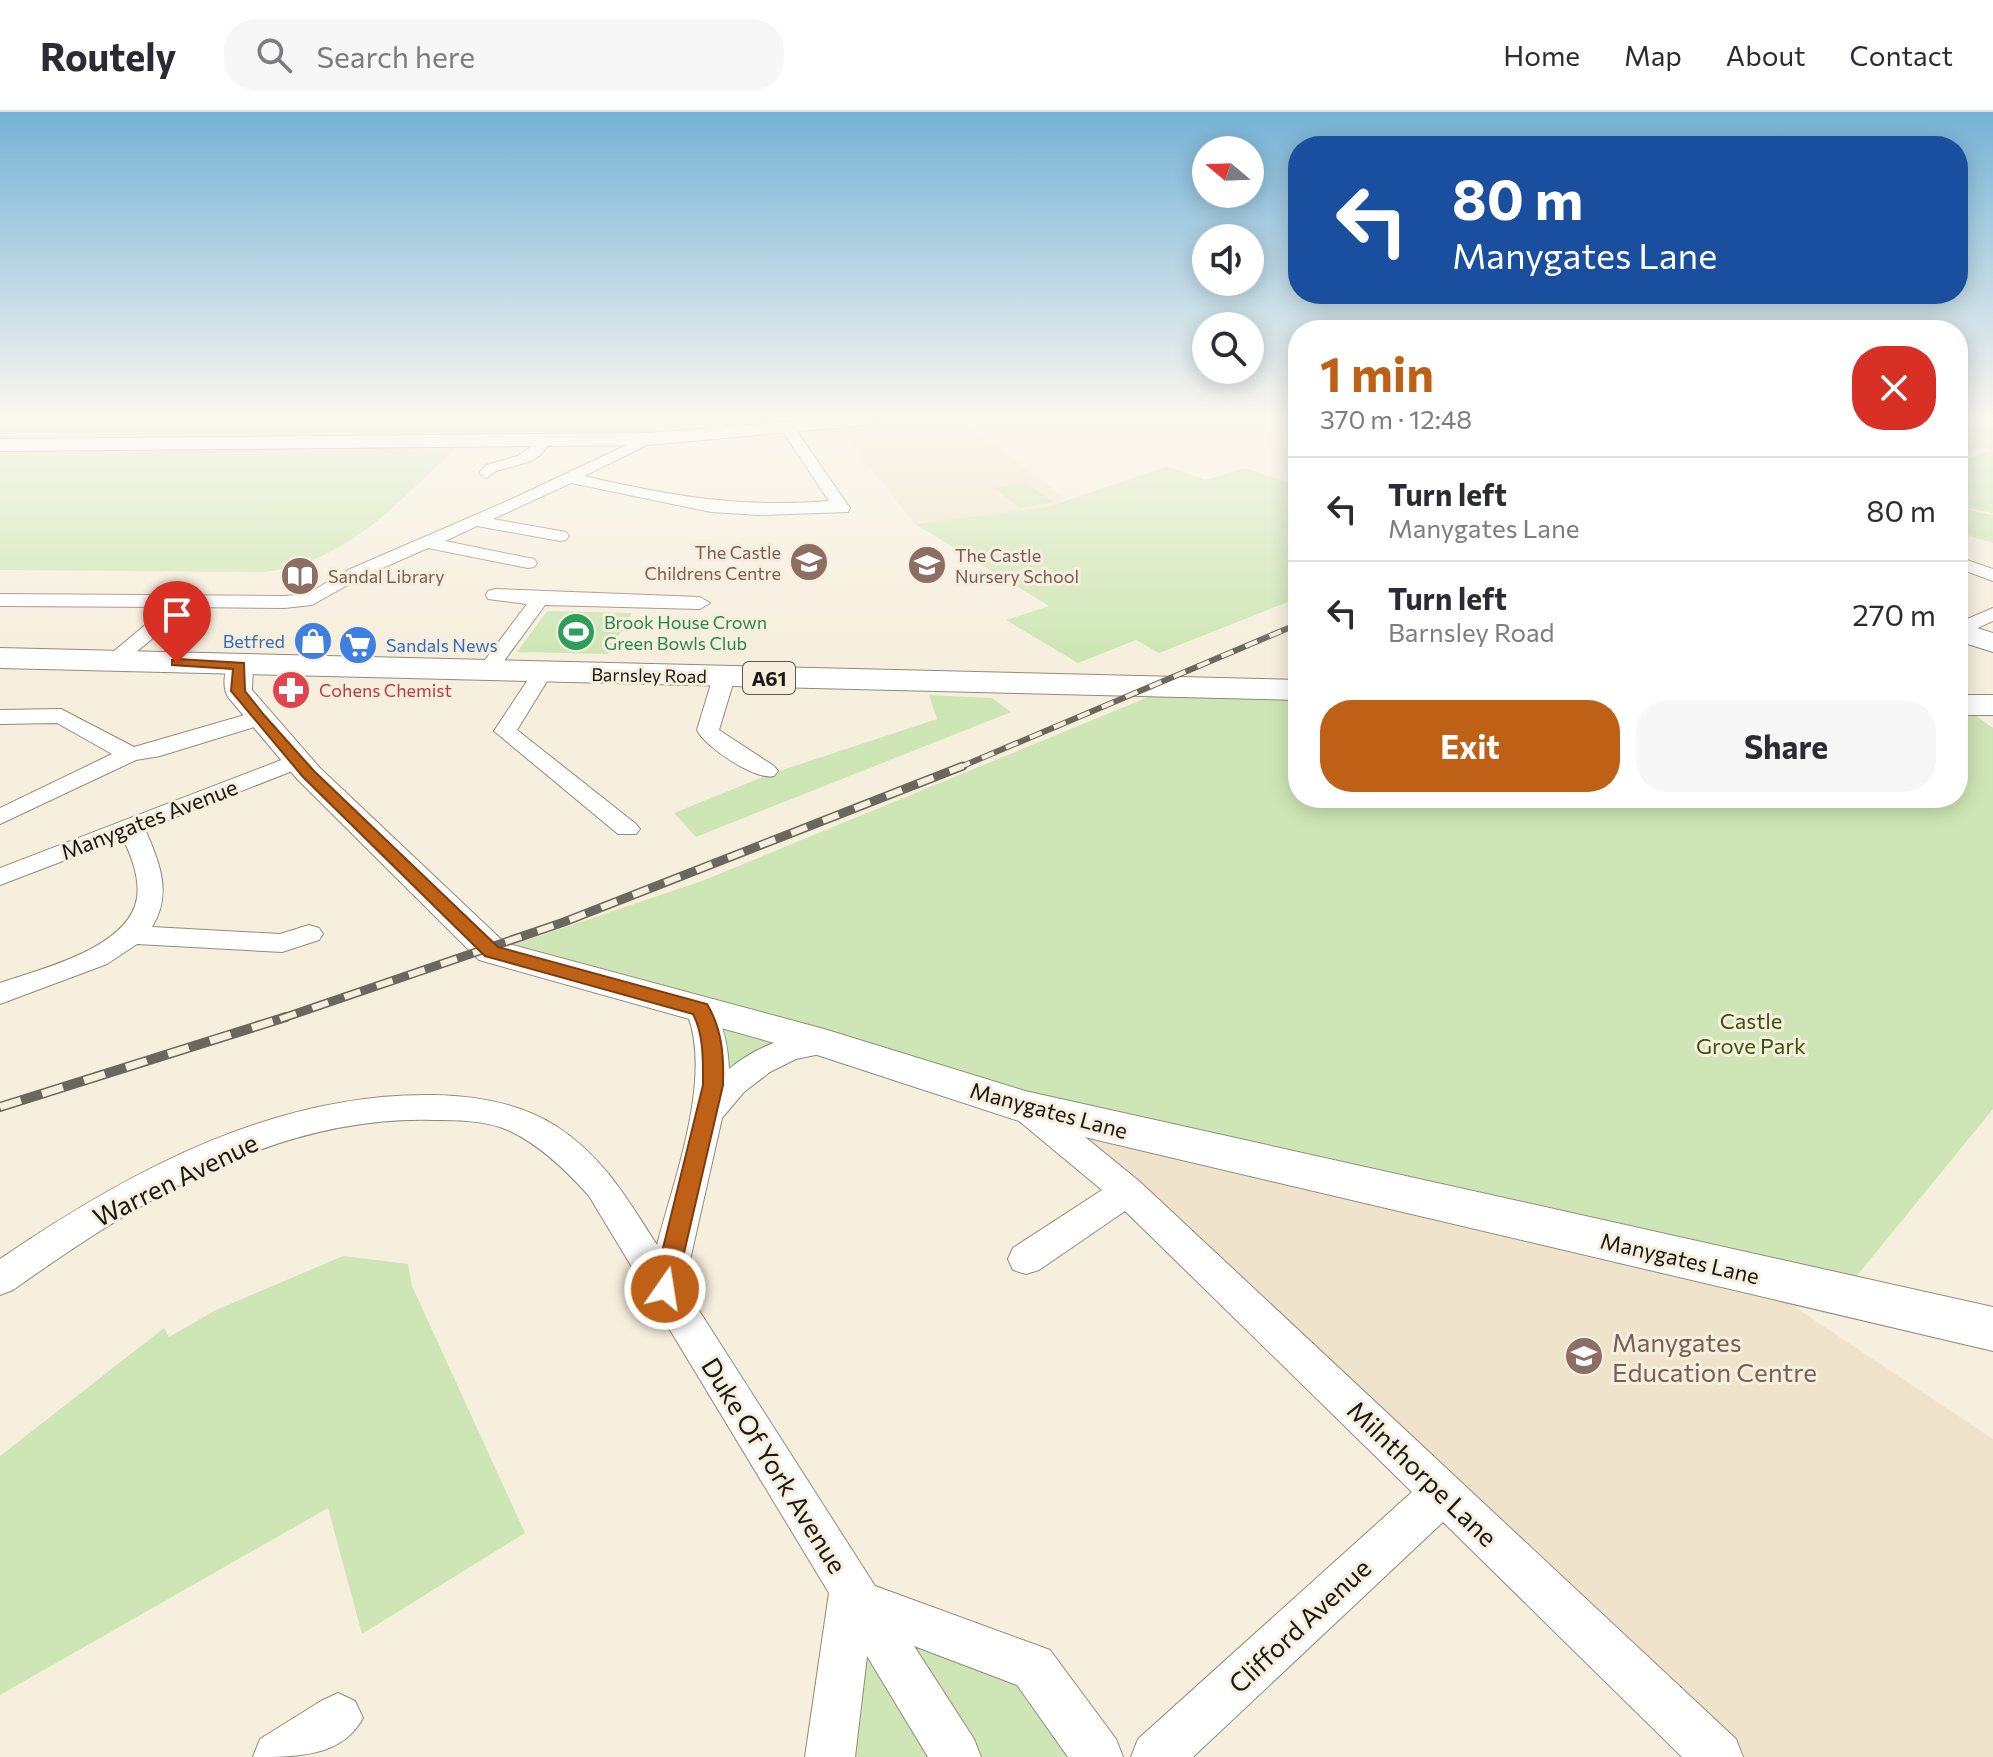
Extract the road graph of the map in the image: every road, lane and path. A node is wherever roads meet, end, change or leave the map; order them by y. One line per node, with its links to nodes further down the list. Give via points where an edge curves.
1 (530, 497): 4 (street)
2 (650, 497): 3 (street, via 765,510 841,506)
3 (835, 497)
4 (476, 521): 5 (street); 6 (street)
5 (560, 536)
6 (426, 542): 7 (street); 13 (street, via 312,599)
7 (528, 563)
8 (1968, 566): 9 (street)
9 (1993, 575)
10 (495, 595): 11 (street)
11 (540, 599): 14 (street); 22 (street)
12 (0, 600): 13 (street)
13 (185, 601): 20 (street)
14 (700, 603)
15 (1993, 614): 16 (street)
16 (1968, 626)
17 (1968, 634): 18 (main road)
18 (1993, 643)
19 (0, 658): 20 (main road, Barnsley Road / A61)
20 (115, 660): 21 (main road, Barnsley Road / A61)
21 (240, 665): 22 (main road, Barnsley Road / A61); 29 (street, Manygates Lane, via 238,691)
22 (486, 672): 23 (main road, Barnsley Road / A61)
23 (542, 673): 24 (main road, Barnsley Road / A61); 35 (street, via 505,731)
24 (724, 677): 25 (main road, Barnsley Road / A61); 32 (street, via 708,730)
25 (1288, 690)
26 (1968, 705): 27 (main road)
27 (1993, 705)
28 (0, 717): 30 (street, via 61,716)
29 (259, 718): 30 (street); 31 (street, Manygates Lane)
30 (130, 754): 33 (street)
31 (297, 761): 34 (street, Manygates Avenue); 40 (street, Manygates Lane, via 492,952)
32 (766, 771)
33 (0, 817)
34 (131, 826): 36 (street, Manygates Avenue); 38 (street, via 146,853 153,891 146,920)
35 (627, 829)
36 (0, 877)
37 (309, 934): 38 (street, via 282,943)
38 (132, 935): 39 (street, via 100,955)
39 (0, 994)
40 (700, 1009): 41 (street, Manygates Lane); 43 (street, via 714,1058)
41 (824, 1043): 42 (street, Manygates Lane); 43 (street, via 794,1047 751,1068 729,1084)
42 (1025, 1107): 44 (street, Milnthorpe Lane); 48 (street, Manygates Lane)
43 (707, 1114): 47 (street)
44 (1127, 1191): 45 (street); 49 (street, Milnthorpe Lane)
45 (1026, 1259)
46 (0, 1279): 47 (street, Warren Avenue, via 104,1211 230,1147 336,1114 410,1106 484,1111 550,1138 601,1186)
47 (665, 1289): 50 (street, Duke Of York Avenue)
48 (1993, 1329)
49 (1443, 1493): 56 (street, Clifford Avenue); 57 (street, Milnthorpe Lane)
50 (856, 1596): 53 (street, Duke Of York Avenue); 54 (street, Duke Of York Avenue); 55 (street, via 1033,1667)
51 (338, 1718): 52 (street)
52 (278, 1757)
53 (830, 1757)
54 (956, 1757)
55 (1098, 1757)
56 (1156, 1757)
57 (1718, 1757)

